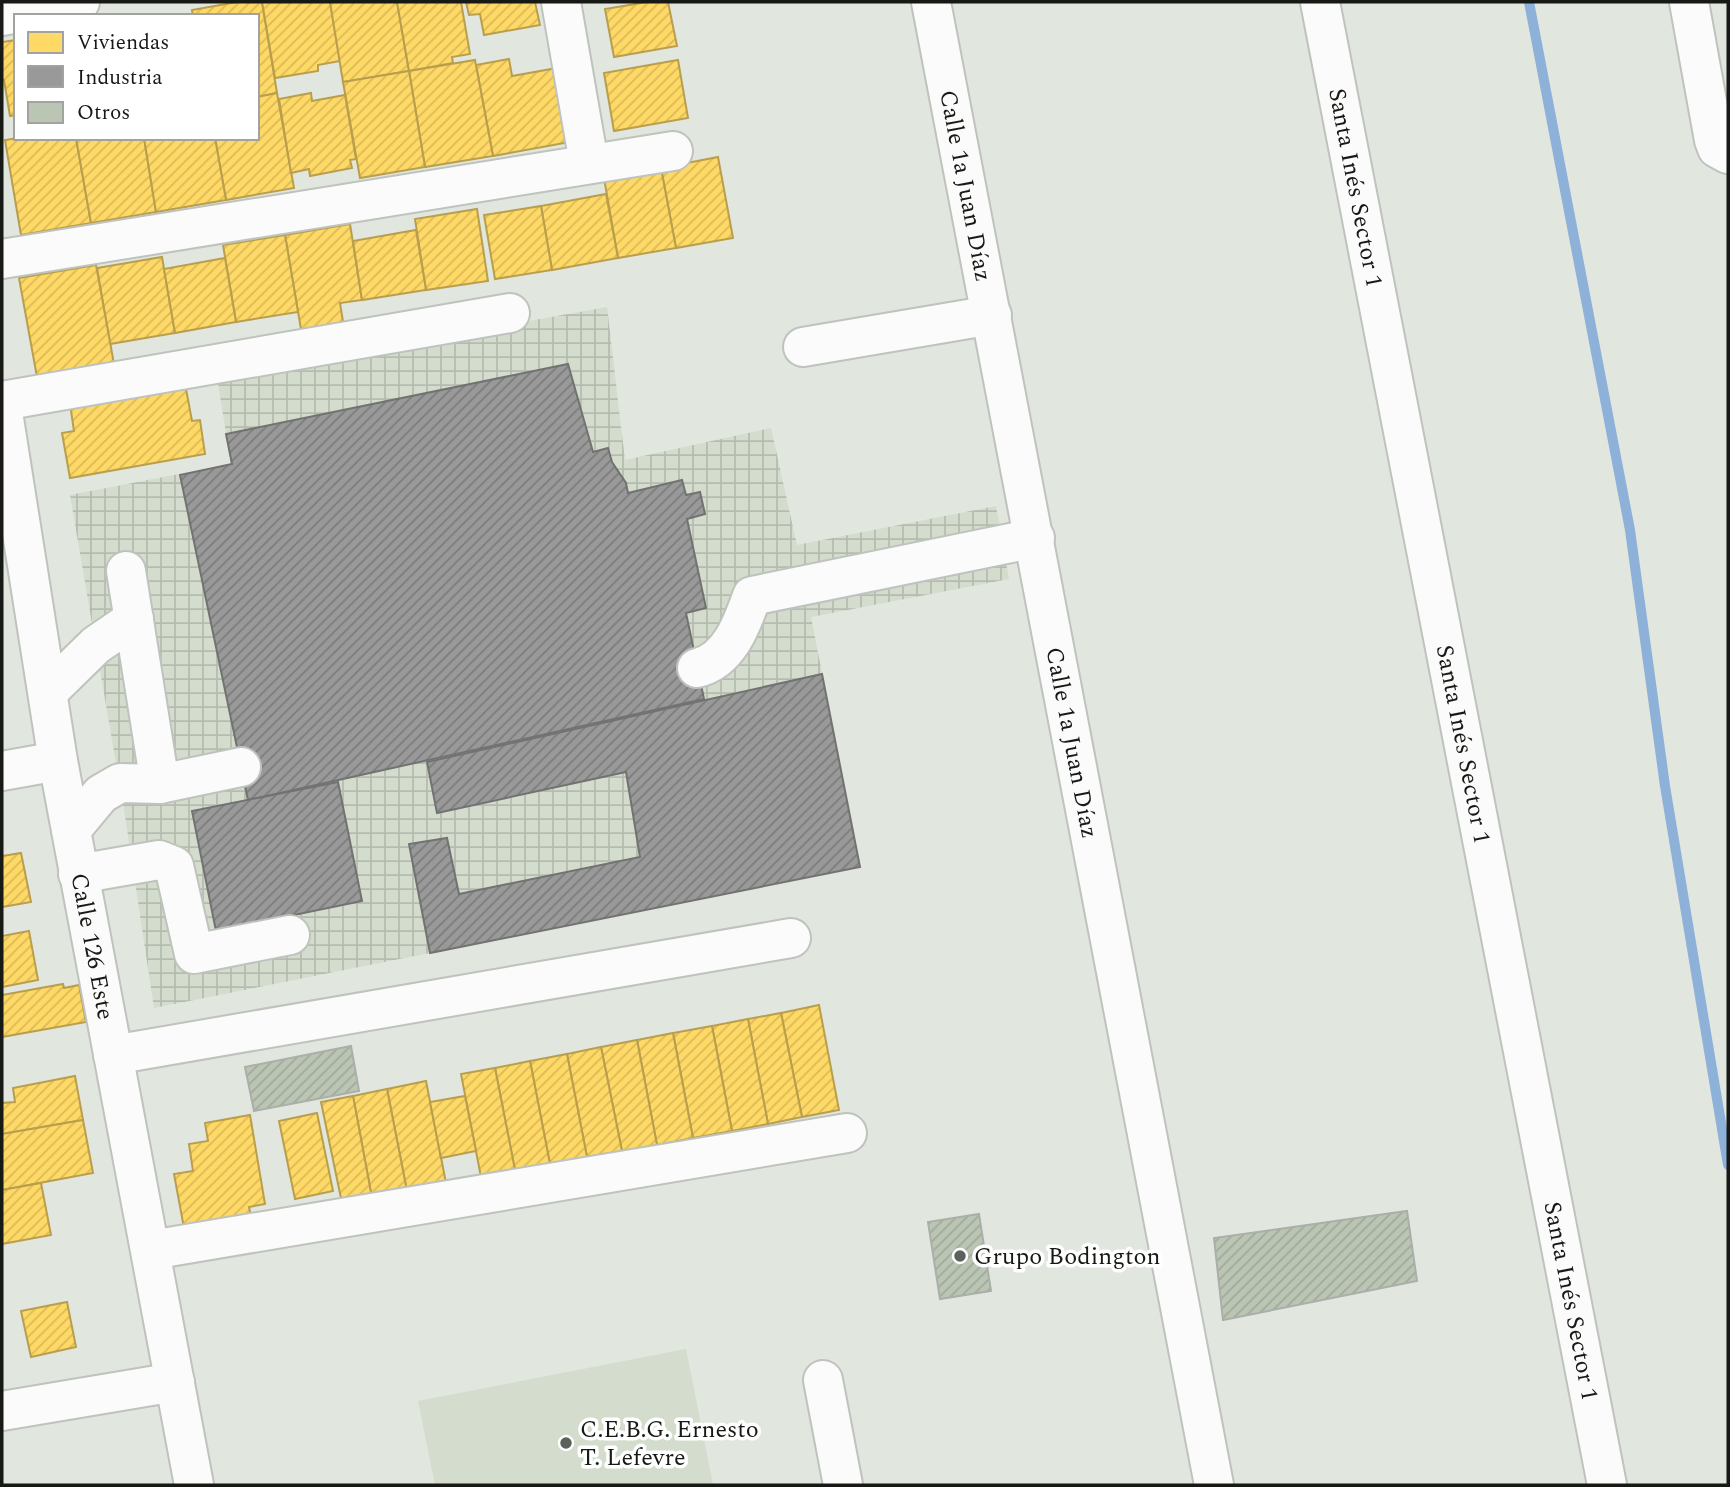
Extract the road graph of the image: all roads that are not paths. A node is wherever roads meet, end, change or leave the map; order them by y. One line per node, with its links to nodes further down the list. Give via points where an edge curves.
1 (80, 2): 6 (street)
2 (561, 2): 9 (street)
3 (931, 2): 12 (street, Calle 1a Juan Díaz)
4 (1320, 2): 37 (street, Santa Inés Sector 1)
5 (1689, 2): 8 (street, via 1714,140 1717,148)
6 (2, 16)
7 (673, 151): 9 (street)
8 (1728, 154)
9 (589, 163): 10 (street)
10 (2, 259)
11 (510, 313): 14 (street)
12 (992, 315): 13 (street); 15 (street, Calle 1a Juan Díaz)
13 (803, 347)
14 (2, 404): 19 (street, Calle 126 Este)
15 (1035, 538): 18 (street, via 752,596 739,632 712,665); 36 (street, Calle 1a Juan Díaz)
16 (126, 571): 17 (street)
17 (134, 619): 19 (street, via 96,645); 23 (street)
18 (697, 668)
19 (48, 692): 20 (street, Calle 126 Este)
20 (58, 761): 22 (street); 24 (street, Calle 126 Este)
21 (241, 767): 23 (street)
22 (2, 771)
23 (160, 784): 24 (street, via 120,783 100,794)
24 (71, 830): 25 (street, Calle 126 Este)
25 (78, 874): 26 (street, via 159,860 174,866 194,954); 28 (street, Calle 126 Este)
26 (290, 935)
27 (790, 938): 28 (street)
28 (113, 1055): 30 (street, Calle 126 Este)
29 (847, 1133): 30 (street)
30 (151, 1250): 32 (street, Calle 126 Este)
31 (823, 1380): 35 (street)
32 (175, 1382): 33 (street); 34 (street, Calle 126 Este)
33 (2, 1410)
34 (194, 1485)
35 (843, 1485)
36 (1214, 1485)
37 (1606, 1485)

